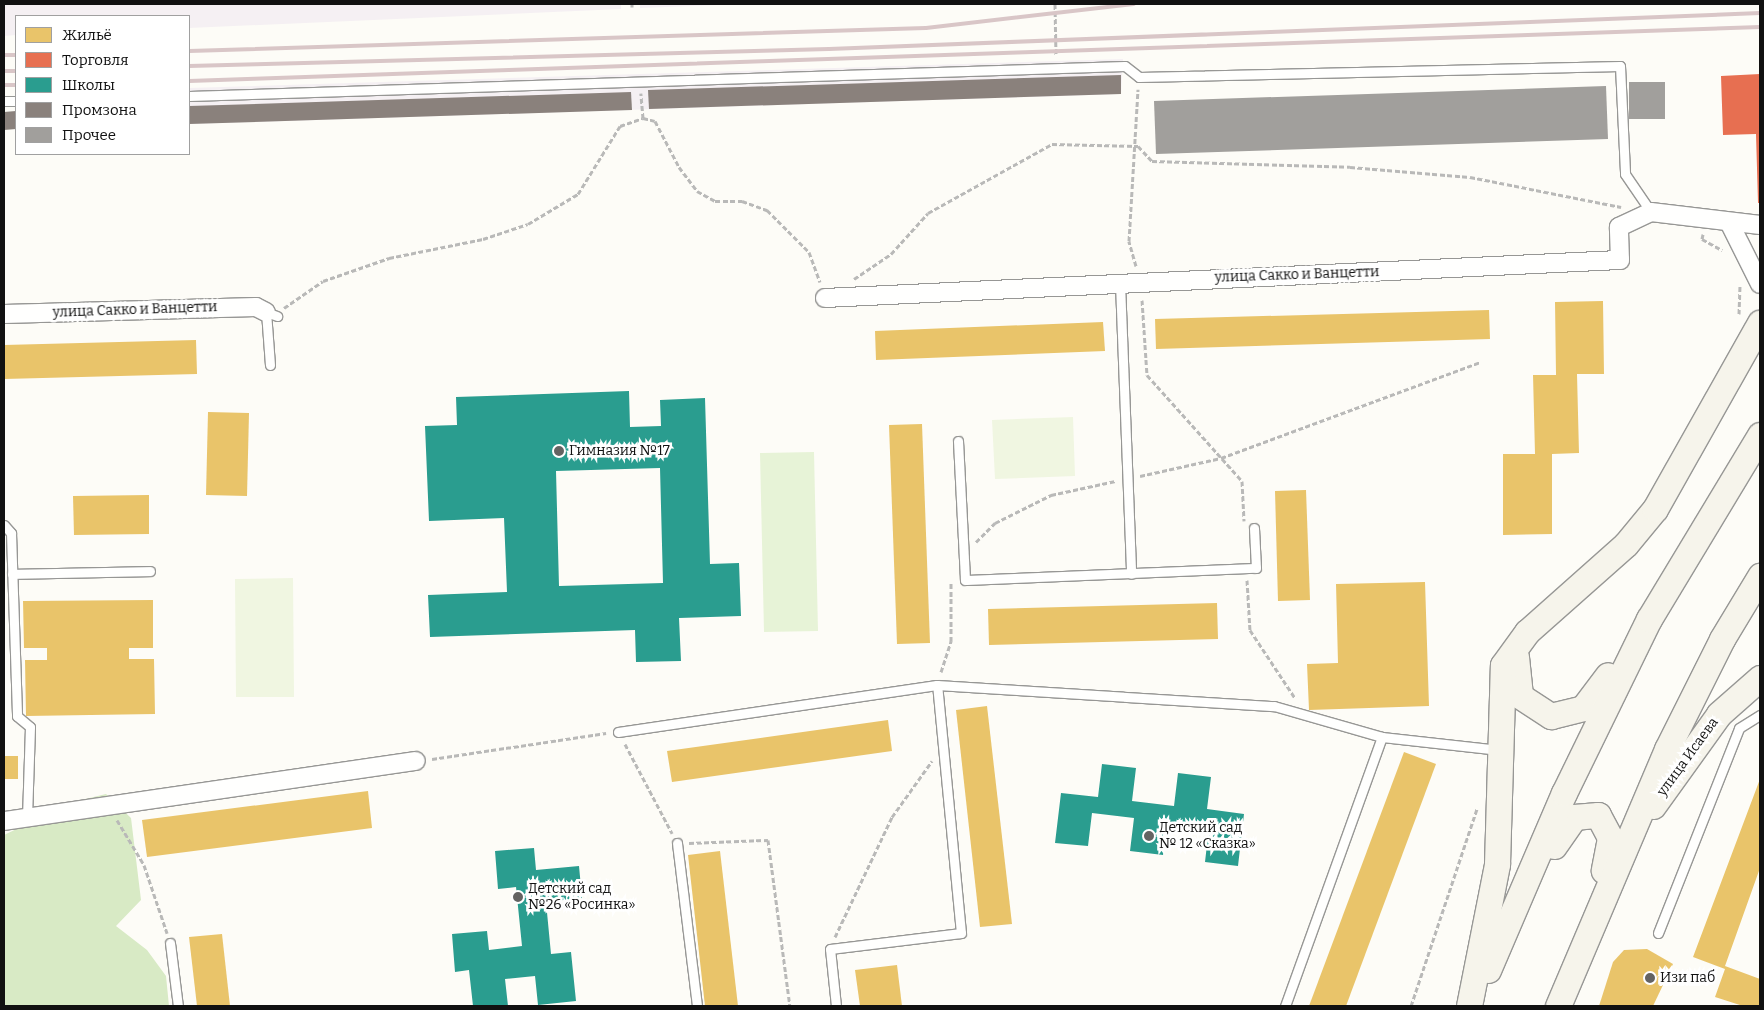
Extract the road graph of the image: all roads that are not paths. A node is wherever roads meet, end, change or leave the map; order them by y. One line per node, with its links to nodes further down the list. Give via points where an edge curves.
1 (190, 96): 2 (lane, via 1125,66 1138,76 1620,66 1625,174)
2 (1651, 212): 3 (street); 5 (street, улица Сакко и Ванцетти, via 1619,227 1620,260)
3 (1730, 224): 4 (street); 6 (street)
4 (1760, 225)
5 (1120, 283): 7 (street, улица Сакко и Ванцетти); 18 (lane)
6 (1760, 284)
7 (825, 298)
8 (4, 314): 9 (street, улица Сакко и Ванцетти, via 256,307)
9 (272, 314): 11 (lane)
10 (1760, 323): 21 (main road, via 1655,509 1626,544)
11 (270, 365)
12 (1760, 435): 20 (main road)
13 (958, 441): 18 (lane, via 965,580)
14 (4, 525): 17 (lane, via 11,532)
15 (1254, 528): 18 (lane, via 1256,568)
16 (150, 571): 17 (lane)
17 (12, 574): 29 (lane, via 17,716 30,727)
18 (1131, 574)
19 (1760, 576): 32 (main road, via 1722,638)
20 (1649, 619): 21 (main road, via 1591,701 1564,716 1537,711 1520,696 1514,672); 33 (main road, via 1564,793)
21 (1520, 642): 27 (main road, via 1504,664)
22 (1760, 678): 32 (main road, улица Исаева, via 1702,735)
23 (937, 685): 25 (lane); 26 (lane, via 1274,706); 39 (lane, via 961,933 830,949)
24 (1760, 715): 35 (lane, via 1739,728)
25 (618, 732)
26 (1382, 737): 27 (lane); 40 (lane)
27 (1499, 750): 41 (main road, via 1496,874)
28 (416, 761): 29 (street)
29 (27, 818): 30 (street)
30 (4, 821)
31 (677, 844): 38 (lane)
32 (1625, 844): 34 (main road)
33 (1525, 892): 34 (main road, via 1568,822 1590,813 1605,820 1610,838); 41 (main road)
34 (1596, 913): 42 (main road)
35 (1658, 933)
36 (170, 943): 37 (lane)
37 (178, 1006)
38 (697, 1006)
39 (836, 1006)
40 (1285, 1006)
41 (1470, 1006)
42 (1558, 1006)

